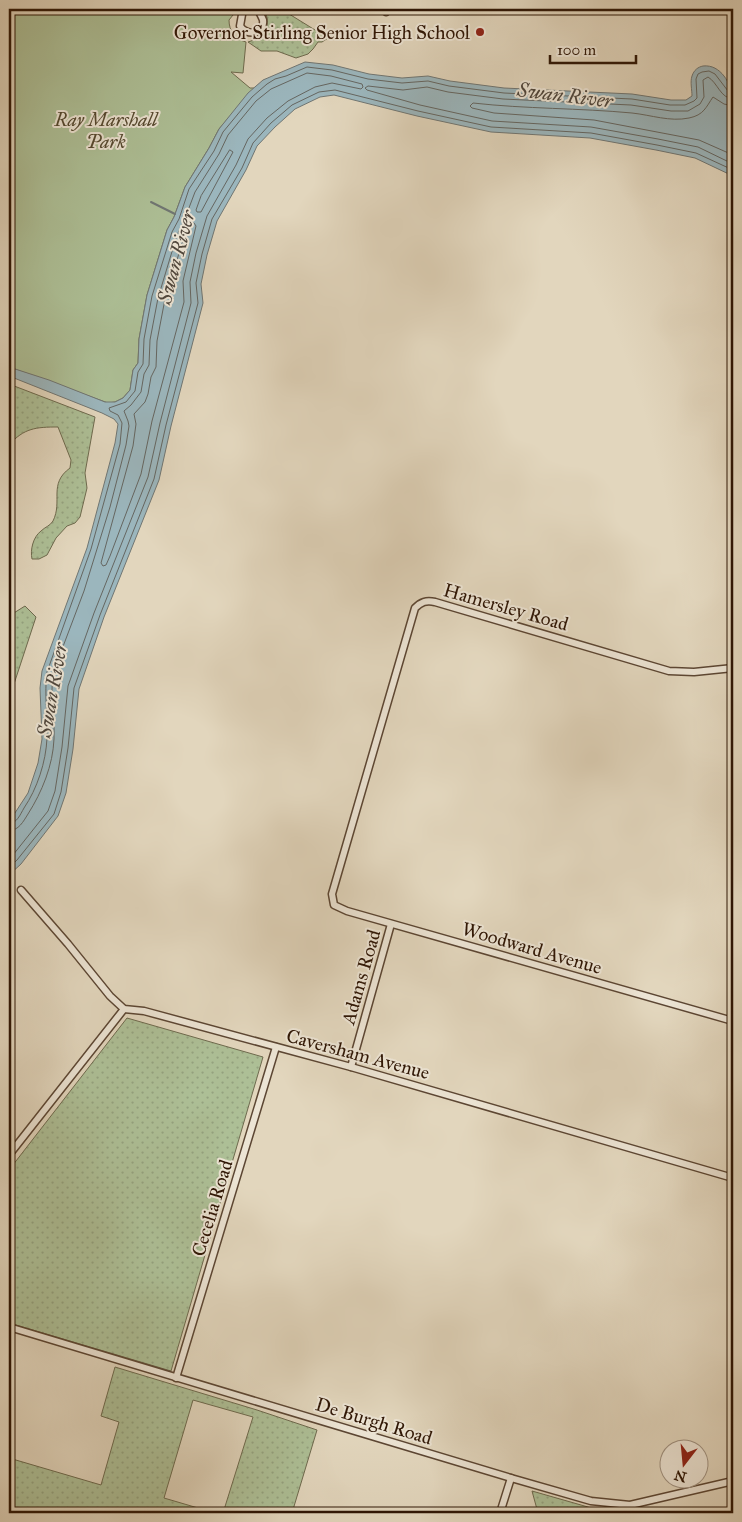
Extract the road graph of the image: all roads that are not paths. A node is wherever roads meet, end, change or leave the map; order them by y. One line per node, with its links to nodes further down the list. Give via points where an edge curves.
1 (243, 9): 2 (street, via 240,26 245,32 252,33 262,25)
2 (258, 9)
3 (733, 668): 5 (street, Hamersley Road, via 669,671 435,602 427,600 419,604 415,608)
4 (22, 890): 7 (street)
5 (332, 894): 6 (street, Woodward Avenue, via 334,905 340,909)
6 (391, 924): 8 (street, Woodward Avenue); 10 (street, Adams Road)
7 (124, 1009): 9 (street, Caversham Avenue, via 144,1011); 11 (street)
8 (733, 1021)
9 (276, 1047): 10 (street, Caversham Avenue); 14 (street, Cecelia Road)
10 (351, 1067): 12 (street, Caversham Avenue)
11 (9, 1155)
12 (733, 1178)
13 (9, 1327): 14 (street, De Burgh Road)
14 (176, 1378): 15 (street, De Burgh Road)
15 (510, 1478): 16 (street, De Burgh Road, via 591,1501 630,1505); 17 (street)
16 (733, 1481)
17 (500, 1513)

